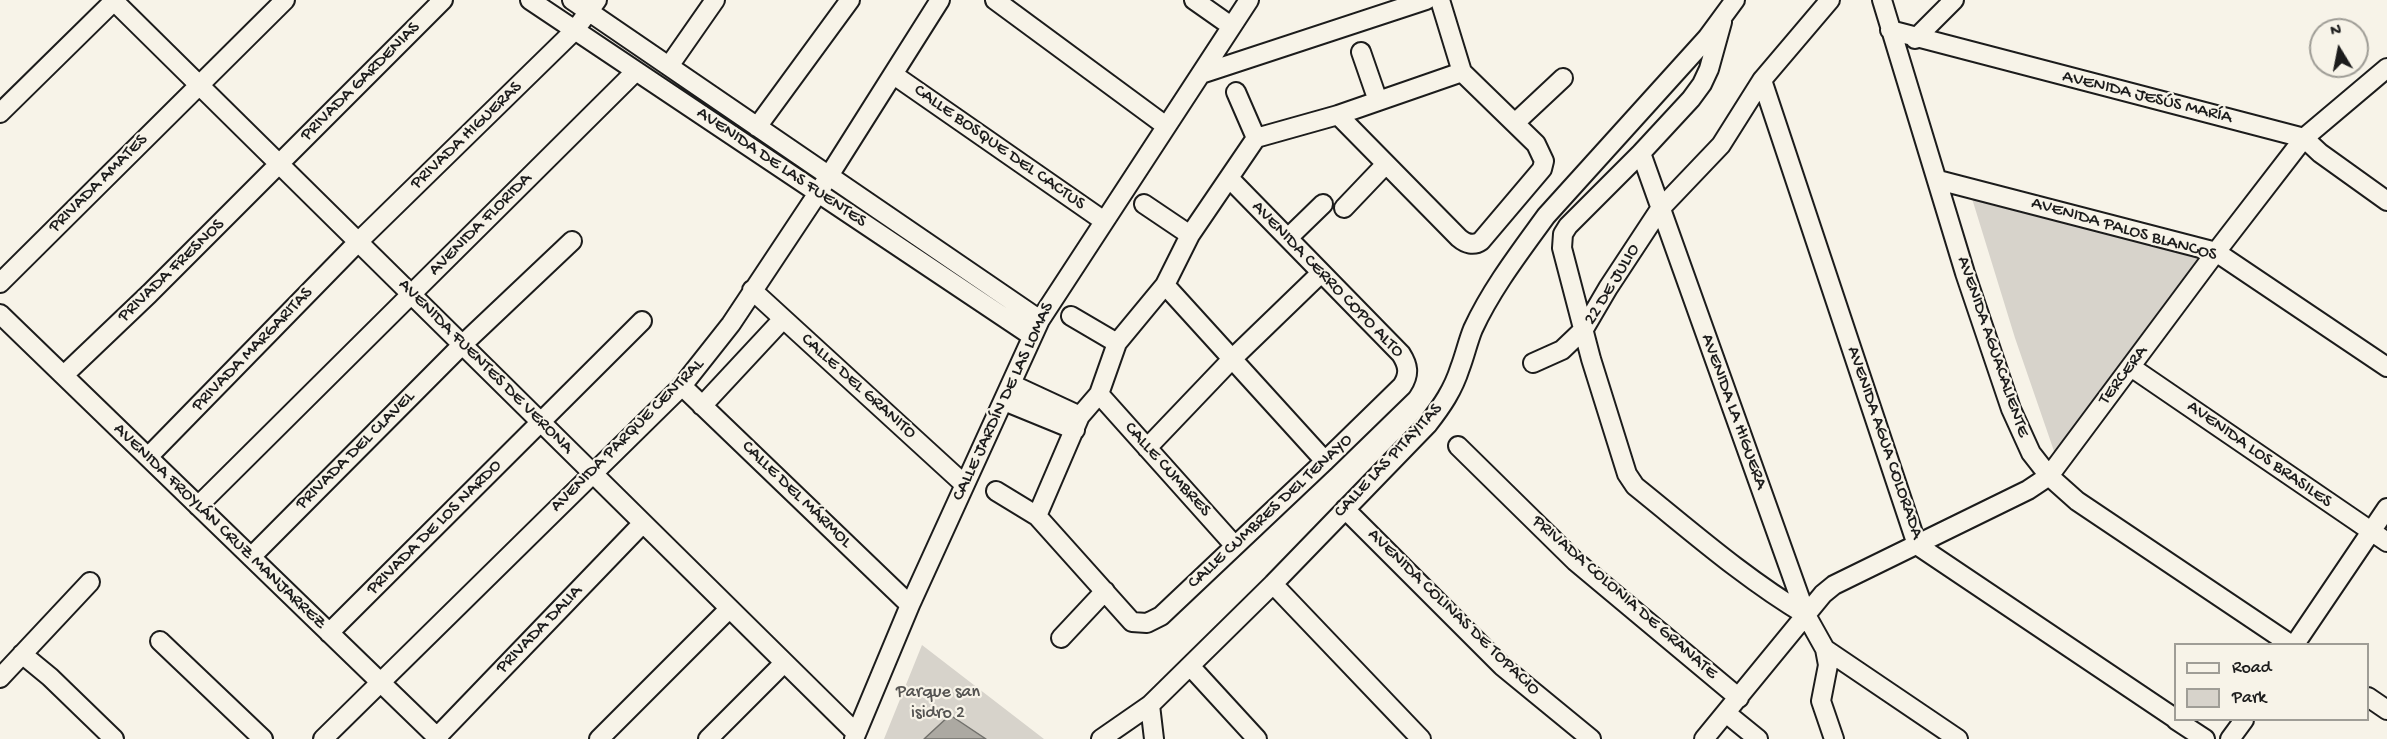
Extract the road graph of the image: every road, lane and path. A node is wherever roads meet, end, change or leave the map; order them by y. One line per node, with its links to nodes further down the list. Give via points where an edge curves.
1 (114, 0): 35 (street, AVENIDA FUENTES DE VERONA); 38 (street)
2 (285, 0): 35 (street, PRIVADA AMATES)
3 (443, 0): 46 (street, PRIVADA GARDENIAS)
4 (530, 0): 23 (street, AVENIDA DE LAS FUENTES)
5 (572, 0): 19 (street, AVENIDA DE LAS FUENTES)
6 (715, 0): 27 (street)
7 (850, 0): 42 (street)
8 (940, 0): 32 (street, AVENIDA PARQUE CENTRAL)
9 (994, 0): 41 (street)
10 (1194, 0): 22 (street)
11 (1249, 0): 22 (street, CALLE JARDÍN DE LAS LOMAS)
12 (1377, 0): 21 (street)
13 (1426, 0): 21 (street)
14 (1440, 0): 30 (street)
15 (1735, 0): 20 (street, CALLE LAS PITAYITAS)
16 (1830, 0): 34 (street, 22 DE JULIO)
17 (1882, 0): 24 (street, AVENIDA AGUACALIENTE)
18 (1954, 0): 25 (street)
19 (593, 6): 23 (street, PRIVADA HIGUERAS); 27 (street, AVENIDA DE LAS FUENTES)
20 (1724, 16): 45 (street, via 1702,84); 98 (street, CALLE LAS PITAYITAS, via 1546,216 1502,278 1473,330 1446,401)
21 (1362, 22): 31 (street)
22 (1231, 26): 31 (street, CALLE JARDÍN DE LAS LOMAS)
23 (575, 30): 29 (street, AVENIDA DE LAS FUENTES); 61 (street, PRIVADA HIGUERAS)
24 (1890, 30): 25 (street, AVENIDA JESÚS MARÍA); 50 (street, AVENIDA AGUACALIENTE)
25 (1916, 39): 44 (street, AVENIDA JESÚS MARÍA)
26 (1361, 52): 37 (street)
27 (669, 66): 42 (street, AVENIDA DE LAS FUENTES)
28 (2387, 68): 44 (street, TERCERA)
29 (636, 71): 51 (street, AVENIDA DE LAS FUENTES); 67 (street, AVENIDA FLORIDA)
30 (1462, 72): 37 (street); 40 (street)
31 (1201, 74): 41 (street, CALLE JARDÍN DE LAS LOMAS)
32 (894, 75): 48 (street, AVENIDA PARQUE CENTRAL); 57 (street, CALLE BOSQUE DEL CACTUS)
33 (1563, 78): 40 (street)
34 (1762, 80): 56 (street, 22 DE JULIO, via 1721,145); 103 (street, AVENIDA AGUA COLORADA)
35 (198, 85): 46 (street, AVENIDA FUENTES DE VERONA); 64 (street, PRIVADA AMATES)
36 (1236, 92): 43 (street)
37 (1378, 101): 39 (street)
38 (0, 113)
39 (1338, 115): 43 (street); 47 (street)
40 (1516, 122): 47 (street, via 1536,144 1543,167 1478,243 1459,238)
41 (1166, 126): 57 (street, CALLE JARDÍN DE LAS LOMAS)
42 (757, 127): 48 (street, AVENIDA DE LAS FUENTES)
43 (1256, 138): 49 (street)
44 (2304, 138): 52 (street, AVENIDA JESÚS MARÍA); 62 (street, TERCERA)
45 (1641, 153): 56 (street, AVENIDA LA HIGUERA); 73 (street, via 1563,234 1562,248)
46 (279, 165): 61 (street, AVENIDA FUENTES DE VERONA); 80 (street, PRIVADA FRESNOS)
47 (1385, 165): 55 (street)
48 (829, 176): 51 (street, AVENIDA PARQUE CENTRAL); 72 (street, AVENIDA DE LAS FUENTES)
49 (1230, 179): 58 (street); 59 (street, AVENIDA CERRO COPO ALTO)
50 (1938, 180): 62 (street, AVENIDA PALOS BLANCOS); 93 (street, AVENIDA AGUACALIENTE, via 2011,409 2031,453)
51 (818, 193): 66 (street, AVENIDA PARQUE CENTRAL); 72 (street, AVENIDA DE LAS FUENTES)
52 (2387, 201)
53 (1144, 204): 58 (street)
54 (1323, 204): 59 (street)
55 (1344, 208)
56 (1660, 209): 73 (street, 22 DE JULIO); 111 (street, AVENIDA LA HIGUERA)
57 (1104, 221): 72 (street, CALLE JARDÍN DE LAS LOMAS)
58 (1191, 235): 65 (street)
59 (1288, 238): 63 (street, AVENIDA CERRO COPO ALTO)
60 (572, 241): 75 (street, PRIVADA DEL CLAVEL)
61 (358, 242): 67 (street, AVENIDA FUENTES DE VERONA); 90 (street, PRIVADA MARGARITAS)
62 (2216, 252): 78 (street, TERCERA); 79 (street, AVENIDA PALOS BLANCOS)
63 (1321, 273): 76 (street); 82 (street, AVENIDA CERRO COPO ALTO, via 1401,354 1408,370)
64 (0, 283)
65 (1165, 285): 74 (street); 76 (street)
66 (753, 290): 70 (street, CALLE DEL GRANITO); 81 (street, AVENIDA PARQUE CENTRAL)
67 (411, 294): 75 (street, AVENIDA FUENTES DE VERONA); 96 (street, AVENIDA FLORIDA)
68 (0, 314): 80 (street, AVENIDA FROYLÁN CRUZ MANJARREZ)
69 (1071, 316): 74 (street)
70 (783, 319): 85 (street); 94 (street, CALLE DEL GRANITO)
71 (642, 321): 86 (street, PRIVADA DE LOS NARDO)
72 (1036, 328): 83 (street, CALLE JARDÍN DE LAS LOMAS)
73 (1584, 329): 77 (street, via 1562,350); 111 (street, 22 DE JULIO, via 1621,458 1635,486 1771,594)
74 (1117, 343): 84 (street)
75 (462, 345): 86 (street, AVENIDA FUENTES DE VERONA); 105 (street, PRIVADA DEL CLAVEL)
76 (1232, 359): 89 (street); 91 (street)
77 (1533, 363)
78 (2131, 367): 93 (street, TERCERA); 101 (street, AVENIDA LOS BRASILES)
79 (2387, 367)
80 (64, 375): 90 (street, AVENIDA FROYLÁN CRUZ MANJARREZ)
81 (682, 386): 85 (street, CALLE DEL MÁRMOL); 92 (street, AVENIDA PARQUE CENTRAL)
82 (1402, 386): 91 (street, CALLE CUMBRES DEL TENAYO)
83 (1008, 392): 87 (street); 94 (street, CALLE JARDÍN DE LAS LOMAS)
84 (1099, 394): 87 (street); 89 (street, CALLE CUMBRES)
85 (702, 406): 109 (street, CALLE DEL MÁRMOL)
86 (541, 423): 92 (street, AVENIDA FUENTES DE VERONA); 112 (street, PRIVADA DE LOS NARDO)
87 (1078, 423): 99 (street)
88 (1458, 446): 123 (street, PRIVADA COLONIA DE GRANATE, via 1575,561)
89 (1147, 448): 104 (street, CALLE CUMBRES)
90 (148, 457): 96 (street, AVENIDA FROYLÁN CRUZ MANJARREZ)
91 (1326, 461): 104 (street, CALLE CUMBRES DEL TENAYO)
92 (593, 474): 100 (street, AVENIDA FUENTES DE VERONA); 122 (street, AVENIDA PARQUE CENTRAL)
93 (2049, 476): 103 (street, TERCERA); 115 (street, AVENIDA AGUACALIENTE, via 2077,501)
94 (964, 484): 109 (street, CALLE JARDÍN DE LAS LOMAS)
95 (996, 491): 99 (street)
96 (198, 506): 105 (street, AVENIDA FROYLÁN CRUZ MANJARREZ)
97 (2387, 508): 101 (street)
98 (1345, 509): 107 (street, CALLE LAS PITAYITAS); 142 (street, AVENIDA COLINAS DE TOPACIO, via 1502,666)
99 (1037, 516): 108 (street)
100 (642, 523): 110 (street, AVENIDA FUENTES DE VERONA); 132 (street, PRIVADA DALIA)
101 (2371, 532): 102 (street, AVENIDA LOS BRASILES); 116 (street)
102 (2387, 542)
103 (1917, 545): 111 (street, TERCERA, via 1834,585); 128 (street, AVENIDA AGUA COLORADA)
104 (1235, 546): 108 (street, CALLE CUMBRES DEL TENAYO, via 1161,616 1147,623 1132,622)
105 (251, 557): 112 (street, AVENIDA FROYLÁN CRUZ MANJARREZ)
106 (90, 582): 118 (street)
107 (1273, 584): 120 (street, CALLE LAS PITAYITAS); 141 (street)
108 (1105, 591): 113 (street)
109 (910, 605): 131 (street, CALLE JARDÍN DE LAS LOMAS)
110 (729, 609): 119 (street, AVENIDA FUENTES DE VERONA); 136 (street)
111 (1806, 615): 117 (street, AVENIDA LA HIGUERA); 123 (street, TERCERA)
112 (329, 633): 122 (street, AVENIDA FROYLÁN CRUZ MANJARREZ)
113 (1061, 638)
114 (160, 641): 134 (street)
115 (2287, 643)
116 (2296, 643)
117 (1825, 649): 145 (street, via 1828,664 1821,701); 146 (street)
118 (22, 654): 121 (street); 133 (street)
119 (784, 663): 131 (street, AVENIDA FUENTES DE VERONA); 137 (street)
120 (1190, 666): 125 (street, CALLE LAS PITAYITAS); 140 (street)
121 (0, 678)
122 (381, 683): 132 (street, AVENIDA FROYLÁN CRUZ MANJARREZ); 135 (street, AVENIDA PARQUE CENTRAL)
123 (1739, 698): 127 (street, TERCERA)
124 (2369, 698): 126 (street)
125 (1150, 705): 138 (street, CALLE LAS PITAYITAS); 139 (street)
126 (2387, 710)
127 (1726, 713): 143 (street, TERCERA); 144 (street)
128 (2174, 718)
129 (2179, 721): 147 (street, AVENIDA AGUA COLORADA)
130 (2243, 721): 148 (street)
131 (855, 736)
132 (438, 738)
133 (114, 739)
134 (263, 739)
135 (322, 739)
136 (599, 739)
137 (708, 739)
138 (1101, 739)
139 (1154, 739)
140 (1257, 739)
141 (1421, 739)
142 (1590, 739)
143 (1704, 739)
144 (1758, 739)
145 (1834, 739)
146 (1958, 739)
147 (2205, 739)
148 (2230, 739)

